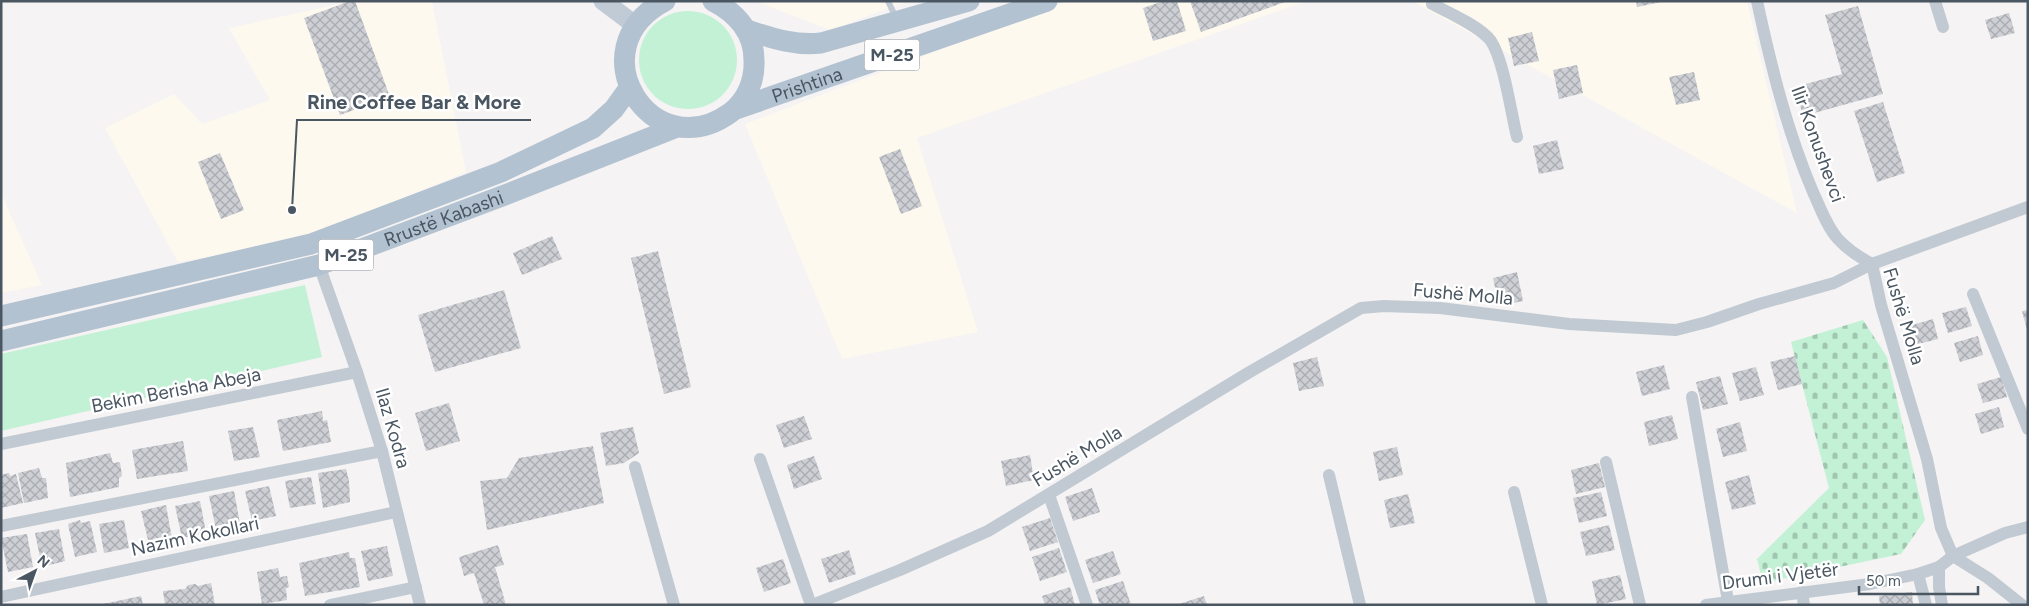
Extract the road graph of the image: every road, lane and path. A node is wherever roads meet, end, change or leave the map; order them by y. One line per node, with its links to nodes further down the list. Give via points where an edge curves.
1 (603, 1): 11 (main road)
2 (713, 1): 13 (main road, Prishtina / M-25, via 738,18)
3 (888, 1): 10 (lane)
4 (969, 1): 10 (main road, Prishtina / M-25)
5 (1047, 1): 15 (main road, Prishtina / M-25)
6 (1432, 1): 17 (street, via 1490,41 1502,69)
7 (1757, 1): 19 (street, Ilir Konushevci, via 1770,63 1805,174 1837,238 1854,254)
8 (1934, 1): 12 (street)
9 (655, 3): 11 (main road, Prishtina / M-25)
10 (898, 22): 13 (main road, Prishtina / M-25, via 806,45)
11 (635, 25): 14 (main road, Prishtina / M-25, via 624,56)
12 (1943, 27)
13 (747, 30): 15 (main road, Prishtina / M-25, via 754,50 755,72 748,92)
14 (629, 88): 16 (main road, Prishtina / M-25, via 641,106 657,119); 22 (main road, Rrustë Kabashi / M-25, via 614,109 592,128 501,172 311,244)
15 (736, 109): 16 (main road, Prishtina / M-25, via 719,121 698,128)
16 (677, 127): 20 (main road, Rrustë Kabashi / M-25)
17 (1517, 137)
18 (2028, 207): 19 (street)
19 (1872, 264): 34 (street, Fushë Molla, via 1834,283 1676,330 1569,324 1440,308 1360,308); 38 (street, Fushë Molla, via 1927,459 1941,528)
20 (319, 265): 23 (main road, Rrustë Kabashi / M-25); 24 (street, Ilaz Kodra)
21 (1974, 294): 26 (street)
22 (1, 316)
23 (1, 341)
24 (358, 372): 27 (street, Bekim Berisha Abeja); 28 (street, Ilaz Kodra)
25 (1692, 397): 44 (street)
26 (2028, 429)
27 (1, 444)
28 (382, 451): 35 (street, Ilaz Kodra); 36 (street)
29 (760, 459): 48 (street)
30 (1606, 462): 52 (street)
31 (635, 467): 47 (street)
32 (1329, 475): 50 (street)
33 (1514, 492): 51 (street)
34 (1049, 495): 48 (street, Fushë Molla, via 988,531); 49 (street)
35 (396, 512): 41 (street, Ilaz Kodra); 42 (street, Nazim Kokollari)
36 (1, 526)
37 (2028, 527): 38 (street, Drumi i Vjetër)
38 (1953, 556): 39 (street, Drumi i Vjetër); 56 (street)
39 (1939, 567): 40 (street, Drumi i Vjetër); 55 (street)
40 (1918, 574): 43 (street, Drumi i Vjetër); 54 (street)
41 (416, 587): 45 (street); 46 (street, Ilaz Kodra)
42 (1, 597)
43 (1803, 598): 44 (street, Drumi i Vjetër)
44 (1728, 601): 53 (street, Drumi i Vjetër)
45 (330, 605)
46 (420, 605)
47 (674, 605)
48 (812, 605)
49 (1087, 605)
50 (1360, 605)
51 (1542, 605)
52 (1640, 605)
53 (1706, 605)
54 (1926, 605)
55 (1942, 605)
56 (2022, 605)

